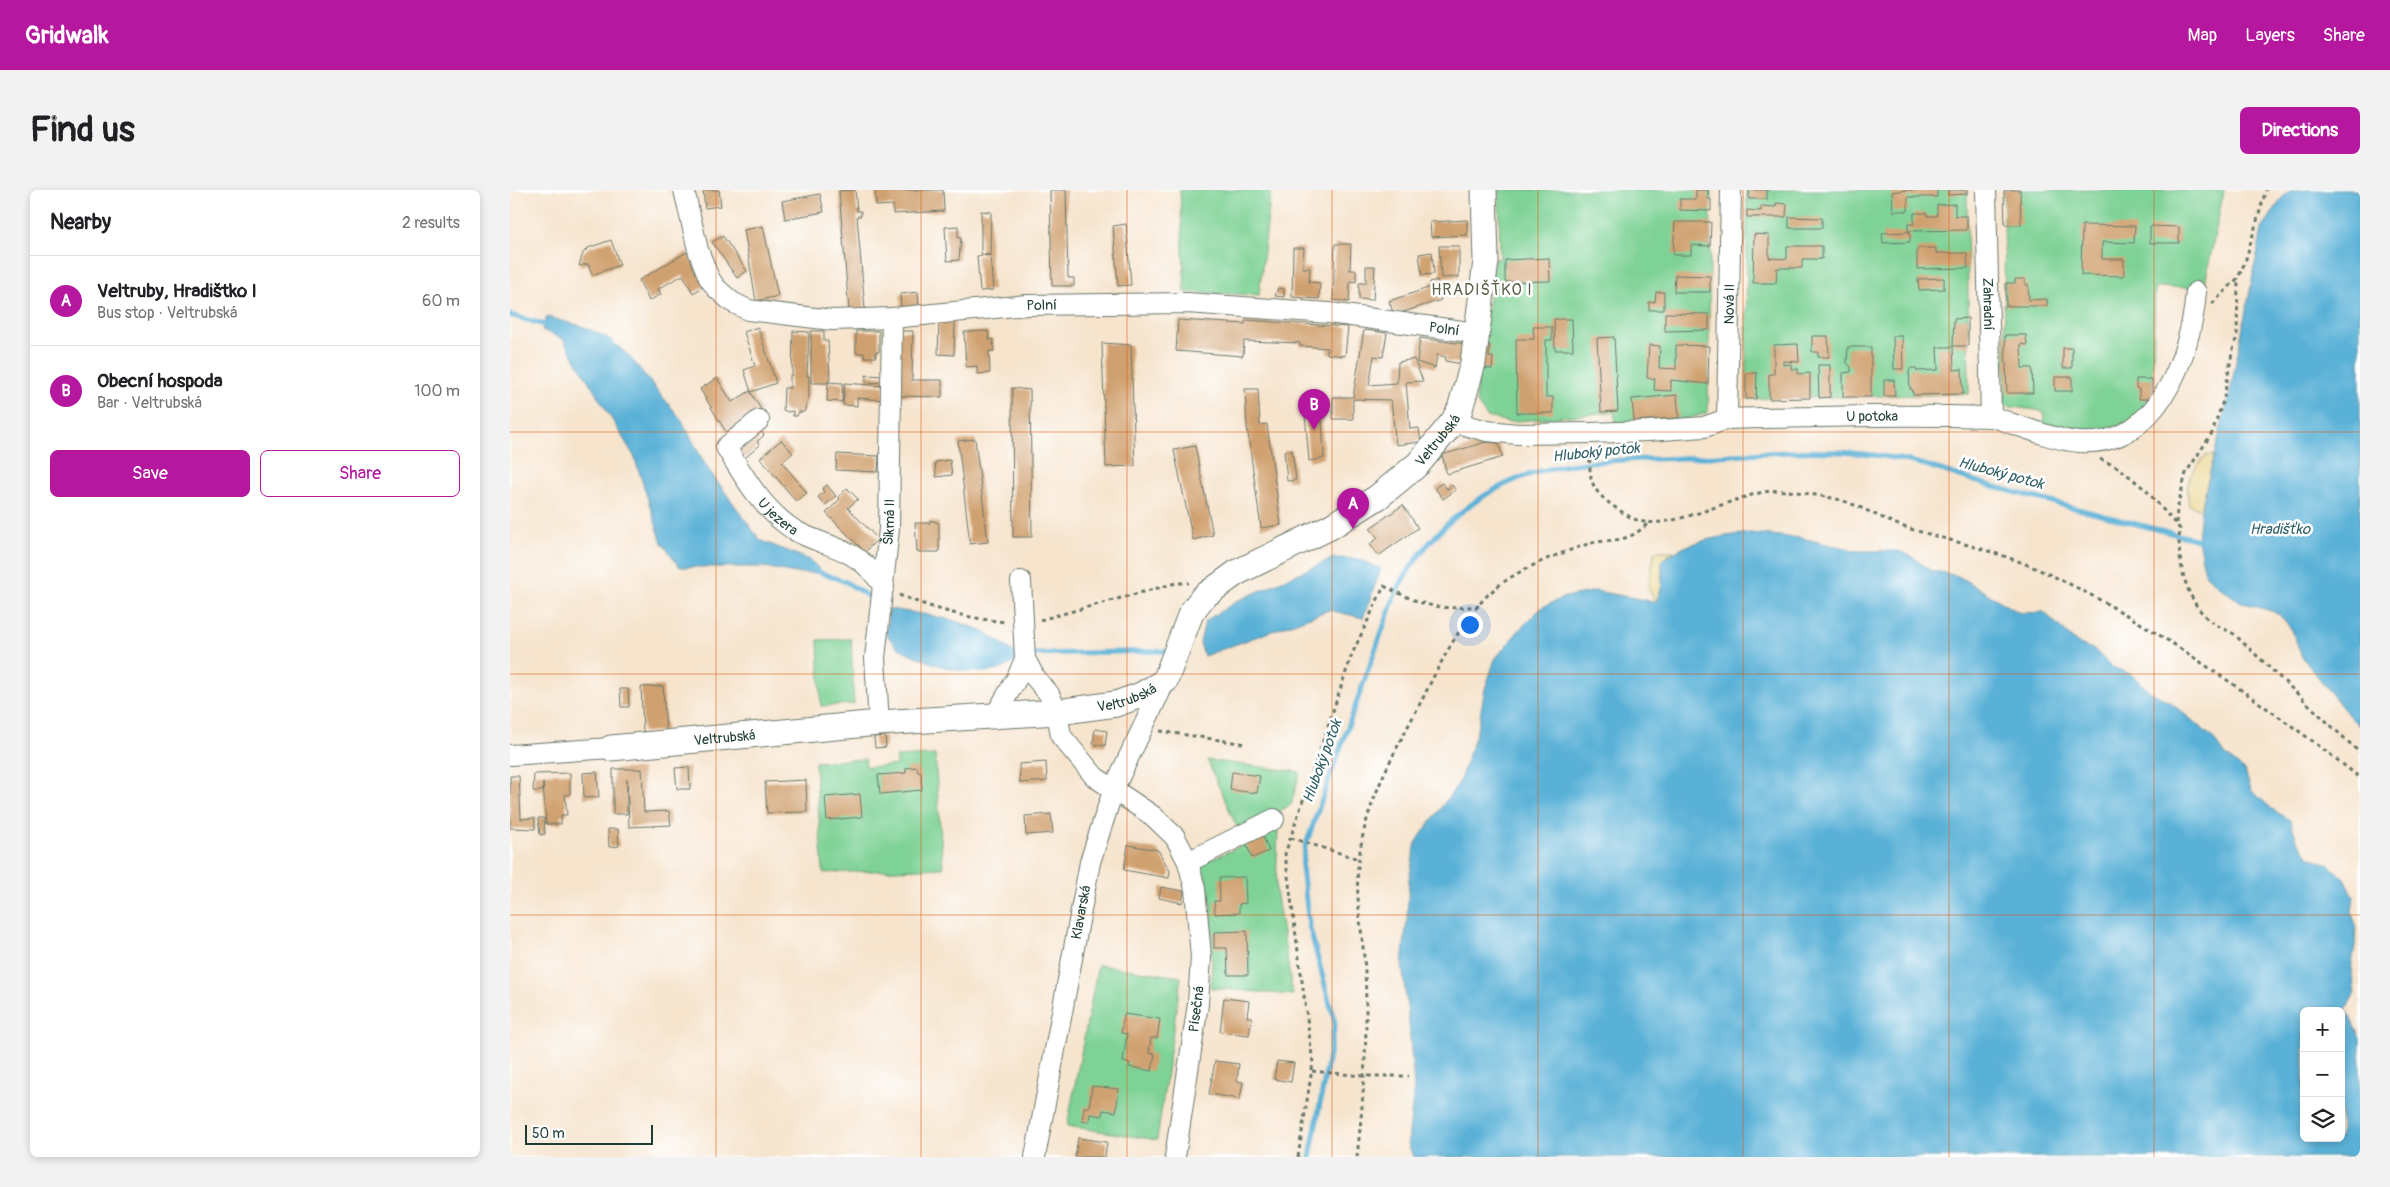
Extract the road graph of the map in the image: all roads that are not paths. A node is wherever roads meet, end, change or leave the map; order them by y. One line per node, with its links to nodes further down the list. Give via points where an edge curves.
1 (684, 190): 6 (street, Polní, via 698,250 709,278 732,302 748,310 832,320)
2 (1484, 190): 7 (street, Veltrubská, via 1486,261)
3 (1731, 190): 9 (street, Nová II)
4 (1986, 190): 8 (street, Zahradní)
5 (2196, 292): 8 (street, U potoka, via 2195,312 2177,370 2157,406 2141,424 2119,436 2096,442 2078,442)
6 (892, 318): 7 (street, Polní, via 1027,305 1187,303 1329,312); 13 (street, Šikmá II, via 889,529)
7 (1476, 333): 11 (street, Veltrubská, via 1474,363)
8 (1991, 417): 9 (street, U potoka)
9 (1727, 419): 11 (street, U potoka, via 1704,427 1590,433 1510,433)
10 (758, 420): 13 (street, U jezera, via 726,447 757,495 793,529 864,563)
11 (1453, 422): 15 (street, Veltrubská, via 1418,464 1378,497 1330,527 1236,573 1203,597 1191,613)
12 (1021, 582): 14 (street)
13 (884, 586): 18 (street, Šikmá II, via 875,658)
14 (1025, 659): 16 (street); 17 (street)
15 (1165, 681): 16 (street, Veltrubská, via 1116,704); 21 (street, Klavarská)
16 (1058, 712): 17 (street, Veltrubská); 21 (street, Písečná, via 1061,736 1096,777)
17 (995, 716): 18 (street, Veltrubská)
18 (879, 723): 19 (street, Veltrubská)
19 (611, 748): 20 (street, Veltrubská)
20 (510, 755)
21 (1114, 788): 23 (street, Písečná, via 1153,816 1175,837); 24 (street, Klavarská, via 1090,862)
22 (1274, 819): 23 (street)
23 (1188, 862): 25 (street, Písečná, via 1195,889 1201,957 1198,1004)
24 (1035, 1157)
25 (1175, 1157)

